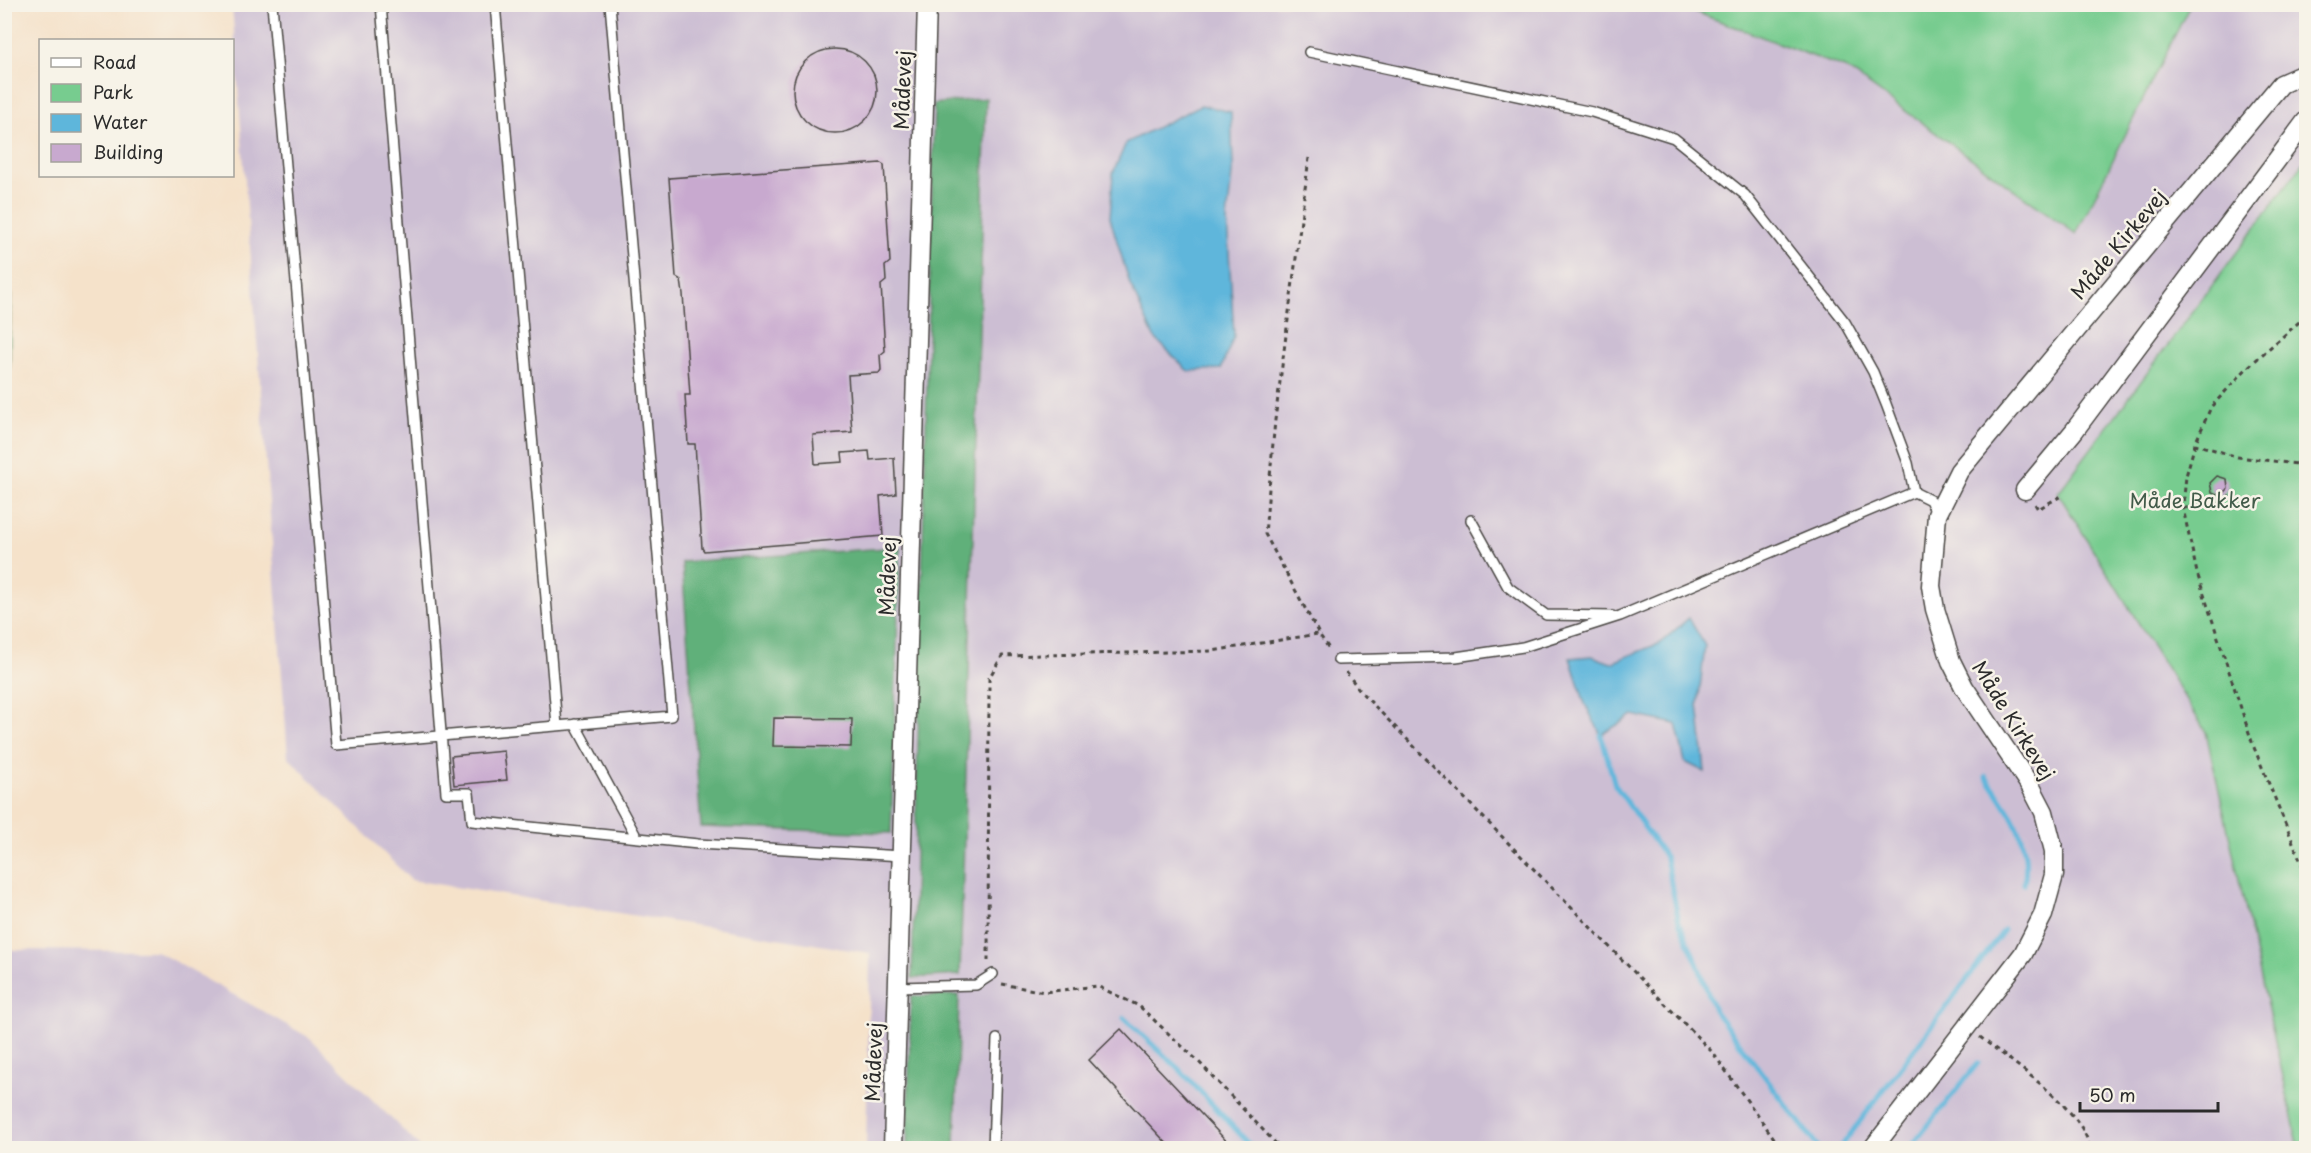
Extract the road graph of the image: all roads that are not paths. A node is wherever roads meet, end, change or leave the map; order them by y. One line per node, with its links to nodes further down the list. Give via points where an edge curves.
1 (272, 4): 17 (lane, via 336,745)
2 (381, 4): 17 (lane)
3 (495, 4): 16 (lane)
4 (610, 4): 15 (lane, via 672,716)
5 (927, 4): 19 (street, Mådevej)
6 (1309, 52): 10 (lane, via 1592,112 1674,138 1745,195 1845,322 1887,404)
7 (2307, 73): 11 (street, Måde Kirkevej, via 2281,84 1959,471)
8 (2307, 121): 9 (street, via 2074,431)
9 (2025, 490)
10 (1914, 492): 11 (lane, via 1930,500); 13 (lane)
11 (1937, 515): 25 (street, Måde Kirkevej, via 1931,586 1940,631 1964,687 2044,812 2054,850 2054,875 2043,915 2023,954)
12 (1471, 520): 13 (lane, via 1508,587 1546,615)
13 (1620, 616): 14 (lane, via 1522,647 1456,657)
14 (1338, 660)
15 (575, 724): 16 (lane); 18 (lane)
16 (557, 726): 17 (lane)
17 (443, 736): 18 (lane, via 446,793 469,793 472,821)
18 (636, 836): 19 (lane, via 698,844)
19 (902, 856): 21 (street, Mådevej)
20 (993, 974): 21 (lane, via 976,985)
21 (898, 987): 23 (street, Mådevej)
22 (997, 1039): 24 (lane)
23 (893, 1149)
24 (993, 1149)
25 (1873, 1149)

